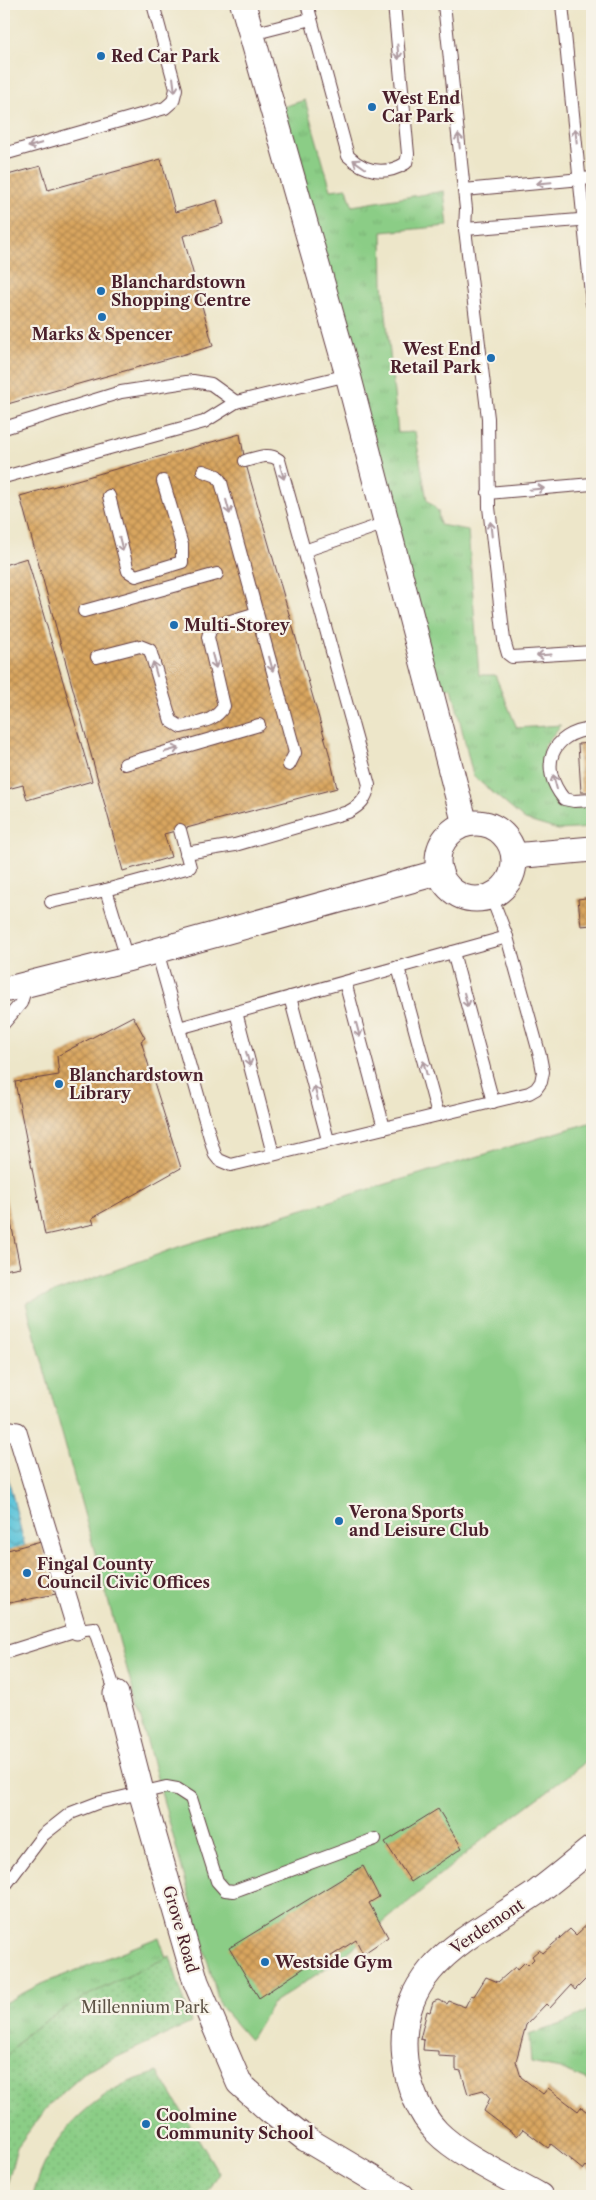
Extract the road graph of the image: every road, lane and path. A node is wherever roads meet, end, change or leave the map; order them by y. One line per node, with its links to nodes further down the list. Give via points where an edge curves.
1 (154, 4): 9 (lane, one-way to 9, via 176,89 173,101 165,108)
2 (243, 4): 8 (street)
3 (307, 4): 7 (lane)
4 (394, 4): 7 (lane, one-way to 7, via 408,154 406,163 397,169 375,172 348,156)
5 (444, 4): 11 (lane, one-way to 5)
6 (562, 4): 10 (lane, one-way to 6)
7 (311, 20): 8 (lane)
8 (252, 34): 15 (street)
9 (4, 154)
10 (586, 179): 11 (lane, one-way to 11); 12 (lane)
11 (464, 190): 13 (lane)
12 (588, 219): 13 (lane); 14 (lane)
13 (465, 229): 23 (lane, via 488,418)
14 (592, 304)
15 (348, 375): 16 (lane); 25 (street)
16 (236, 402): 17 (lane, via 212,384 193,381 121,392); 20 (lane, via 204,422)
17 (4, 428)
18 (245, 461): 26 (lane, one-way to 26, via 265,455 279,460)
19 (203, 471): 29 (lane, one-way to 29, via 217,476 221,482)
20 (4, 477)
21 (163, 482): 24 (lane, one-way to 21, via 128,571 136,576 182,562 182,545)
22 (592, 484): 23 (lane, one-way to 22)
23 (488, 493): 30 (lane, one-way to 23, via 518,657 508,654)
24 (109, 496)
25 (386, 523): 26 (lane); 37 (street)
26 (304, 551): 40 (lane, via 369,785 366,796 359,806 348,812 235,845)
27 (217, 574): 28 (lane)
28 (84, 611)
29 (257, 613): 31 (lane, one-way to 31, via 211,626 208,631 224,706 217,716 205,721 181,727 171,721 150,650 146,647); 35 (lane, one-way to 35, via 293,745 294,753)
30 (592, 652)
31 (97, 657)
32 (259, 725): 34 (lane, one-way to 32)
33 (592, 729): 36 (lane, one-way to 33, via 564,799 554,784 551,766 551,753 555,746 581,730)
34 (125, 764)
35 (289, 765)
36 (592, 800)
37 (465, 824): 41 (street, via 476,822 497,828 511,845); 42 (street, via 446,838 438,860)
38 (180, 830): 40 (lane)
39 (592, 849): 41 (street)
40 (186, 853): 43 (lane, via 190,867)
41 (514, 856): 44 (street, via 510,879)
42 (440, 872): 44 (street, via 450,888 466,898); 47 (street)
43 (106, 890): 45 (lane); 49 (lane)
44 (491, 896): 46 (lane)
45 (51, 902)
46 (507, 937): 48 (lane); 57 (lane, via 543,1072 536,1089)
47 (157, 951): 49 (street); 56 (lane)
48 (453, 952): 50 (lane); 57 (lane, one-way to 57)
49 (127, 959): 52 (street)
50 (398, 968): 51 (lane); 58 (lane, one-way to 50)
51 (345, 982): 53 (lane); 59 (lane, one-way to 59)
52 (15, 988): 55 (lane, via 21,1003)
53 (290, 997): 54 (lane); 60 (lane, one-way to 53)
54 (236, 1012): 56 (lane); 61 (lane, one-way to 61)
55 (4, 1023)
56 (179, 1028): 61 (lane, via 219,1160 231,1165)
57 (493, 1102): 58 (lane)
58 (438, 1115): 59 (lane)
59 (384, 1128): 60 (lane)
60 (328, 1140): 61 (lane)
61 (273, 1154)
62 (4, 1430): 63 (street, via 17,1432)
63 (77, 1630): 64 (lane); 65 (lane, via 94,1628)
64 (4, 1653)
65 (116, 1694): 66 (street, Grove Road)
66 (142, 1795): 67 (lane, via 166,1787 177,1789 191,1798 216,1881 225,1890 234,1891); 69 (lane, via 97,1803 72,1813 43,1835); 70 (street, Grove Road, via 196,1982 239,2083 306,2139)
67 (375, 1839)
68 (592, 1848): 71 (street, Verdemont, via 536,1892 461,1940 445,1954 425,1977 410,2006 406,2025 404,2044 410,2085 426,2120 449,2143)
69 (4, 1887)
70 (402, 2196)
71 (540, 2196)

